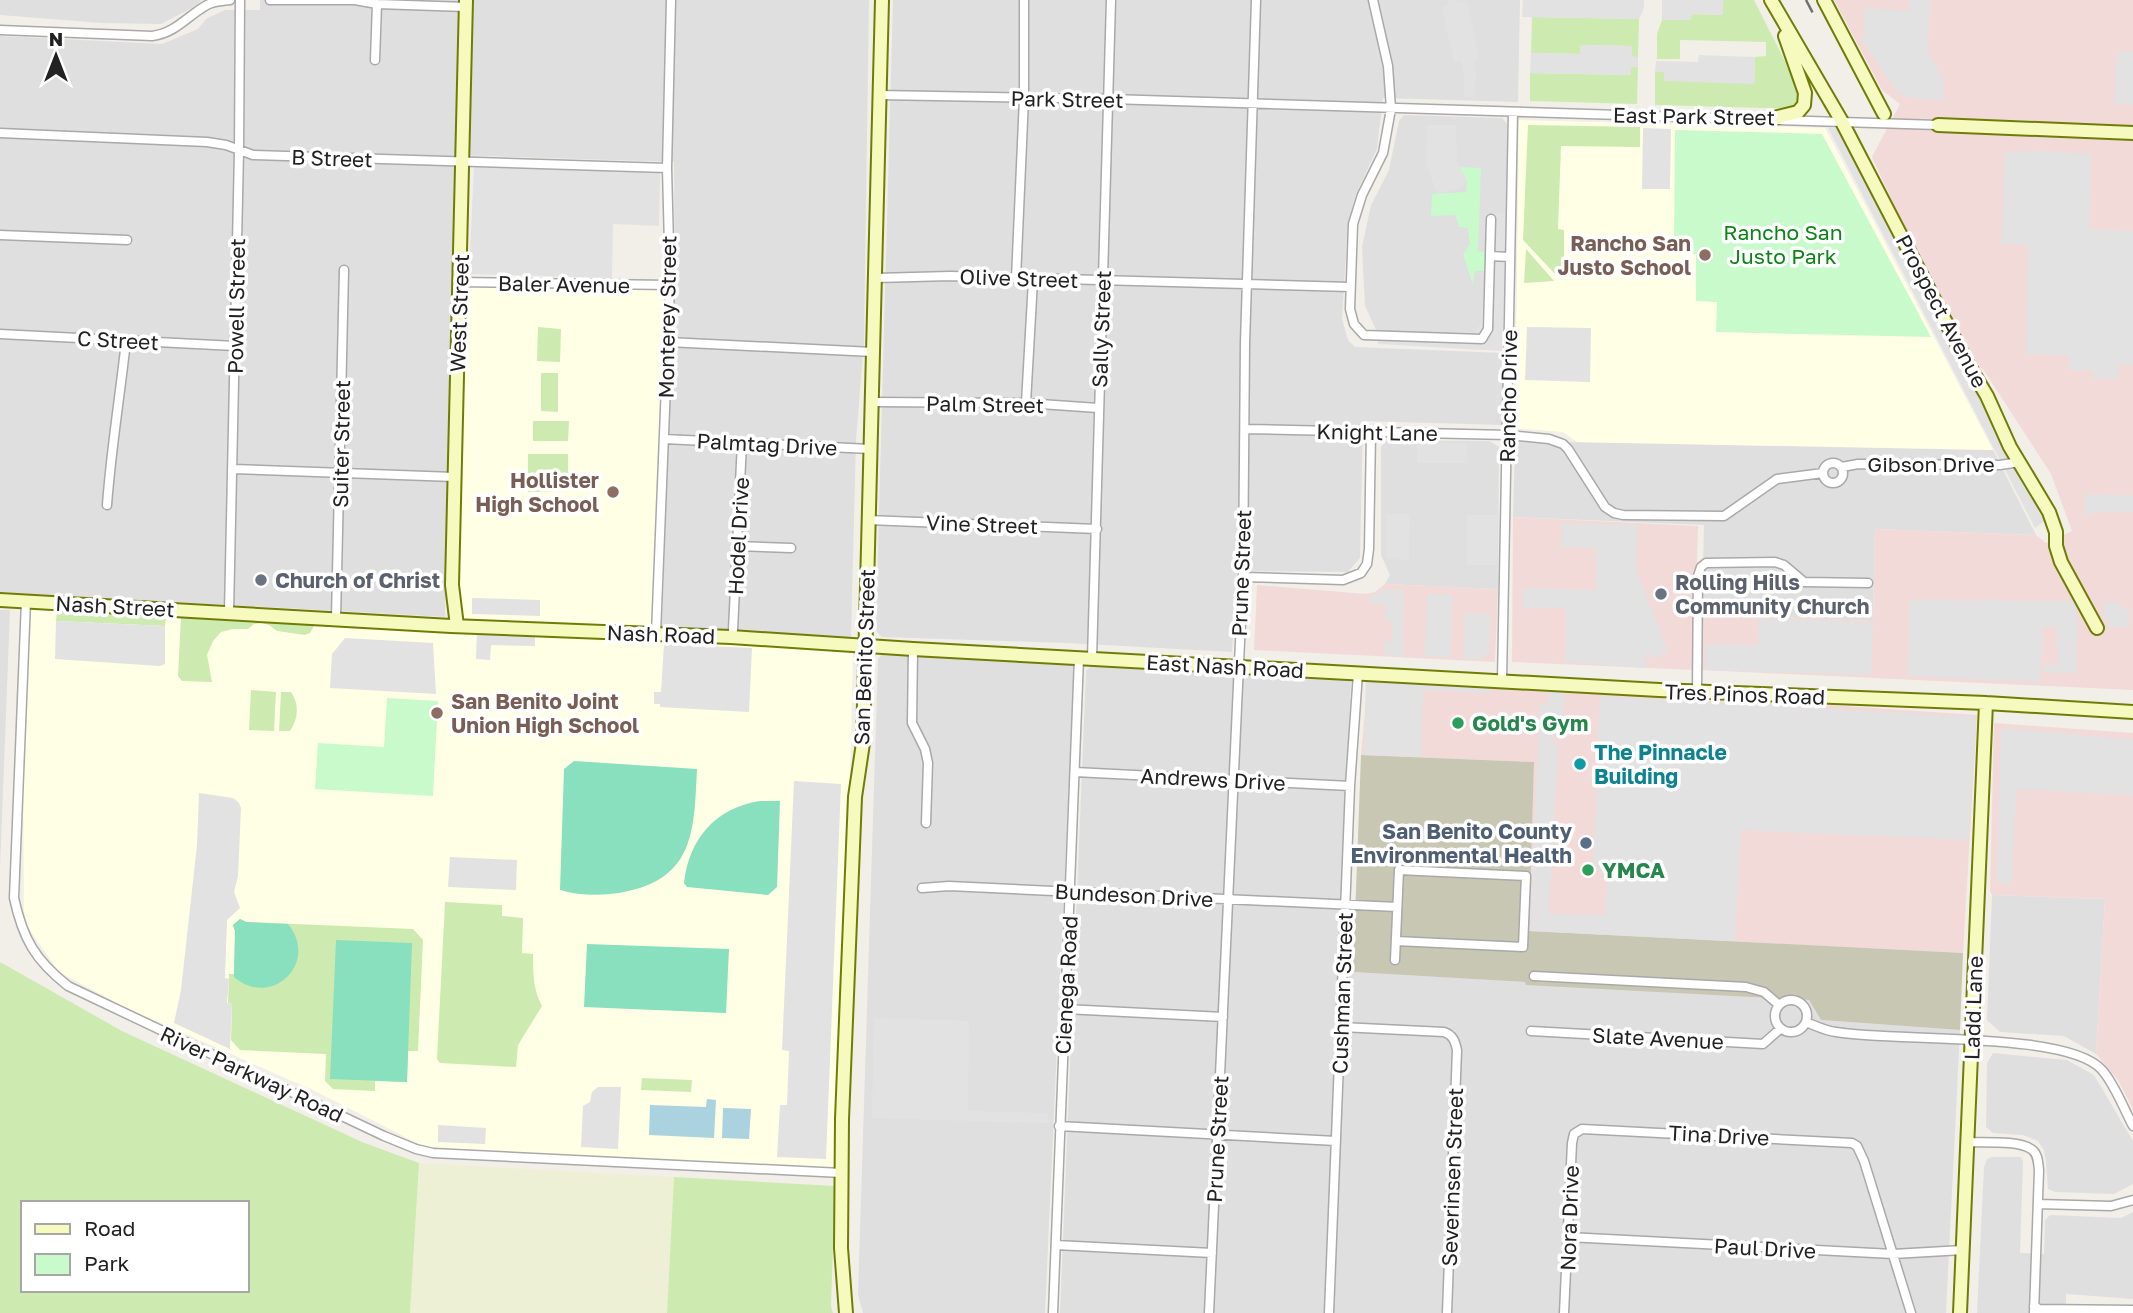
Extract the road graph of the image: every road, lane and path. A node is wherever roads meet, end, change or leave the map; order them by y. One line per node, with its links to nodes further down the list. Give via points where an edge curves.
1 (229, 0): 15 (street, via 208,5 177,28 152,36)
2 (240, 0): 29 (street, Powell Street)
3 (270, 0): 4 (street)
4 (355, 0): 12 (street)
5 (671, 0): 31 (street, Monterey Street)
6 (882, 0): 17 (street, San Benito Street)
7 (1024, 0): 18 (street)
8 (1111, 0): 19 (street, Sally Street)
9 (1256, 0): 20 (street, Prune Street)
10 (1373, 0): 21 (street, via 1388,66)
11 (1824, 0): 23 (street)
12 (377, 4): 13 (street); 16 (street)
13 (466, 4): 30 (street, West Street)
14 (1774, 6): 24 (street, via 1805,93 1798,112); 25 (street, Prospect Avenue)
15 (0, 30)
16 (375, 60)
17 (879, 96): 18 (street, Park Street); 38 (street, San Benito Street)
18 (1024, 98): 19 (street, Park Street); 39 (street)
19 (1110, 99): 20 (street, Park Street); 41 (street, Sally Street)
20 (1255, 104): 21 (street, East Park Street); 44 (street, Prune Street)
21 (1391, 109): 22 (street, East Park Street); 45 (street, via 1383,153 1353,224)
22 (1513, 112): 24 (street, East Park Street); 36 (street, Rancho Drive)
23 (1884, 114)
24 (1774, 118): 25 (street, East Park Street)
25 (1842, 120): 26 (street, East Park Street); 60 (street, Prospect Avenue)
26 (1938, 125): 28 (street, East Park Street)
27 (0, 133): 29 (street, B Street, via 207,142)
28 (2133, 133)
29 (239, 151): 30 (street, B Street); 49 (street, Powell Street)
30 (463, 163): 31 (street, B Street); 42 (street, West Street)
31 (667, 168): 43 (street, Monterey Street)
32 (1491, 219): 35 (street)
33 (0, 235): 34 (street)
34 (127, 240)
35 (1490, 256): 36 (street); 45 (street, via 1488,329 1482,339 1364,335 1354,324)
36 (1510, 257): 56 (street, Rancho Drive)
37 (344, 270): 64 (street, Suiter Street)
38 (876, 278): 39 (street, Olive Street); 50 (street, San Benito Street)
39 (1016, 279): 40 (street, Olive Street)
40 (1033, 280): 41 (street, Olive Street); 52 (street)
41 (1103, 281): 44 (street, Olive Street); 53 (street, Sally Street)
42 (459, 282): 43 (street, Baler Avenue); 65 (street, West Street)
43 (670, 285): 48 (street, Monterey Street)
44 (1246, 285): 45 (street, Olive Street); 54 (street, Prune Street)
45 (1350, 288)
46 (0, 334): 47 (street, C Street)
47 (126, 341): 49 (street, C Street); 66 (street)
48 (668, 342): 50 (street); 57 (street, Monterey Street)
49 (235, 346): 62 (street, Powell Street)
50 (873, 352): 51 (street, San Benito Street)
51 (872, 402): 52 (street, Palm Street); 59 (street, San Benito Street)
52 (1026, 403): 53 (street, Palm Street)
53 (1098, 408): 68 (street, Sally Street)
54 (1246, 429): 55 (street, Knight Lane); 71 (street, Prune Street)
55 (1371, 433): 56 (street, Knight Lane); 71 (street, via 1369,550 1361,573 1333,580)
56 (1508, 435): 63 (street, via 1563,444 1605,507 1623,515 1724,516 1777,479); 86 (street, Rancho Drive)
57 (664, 439): 58 (street, Palmtag Drive); 80 (street, Monterey Street)
58 (742, 442): 59 (street, Palmtag Drive); 69 (street, Hodel Drive)
59 (870, 449): 67 (street, San Benito Street)
60 (2020, 462): 61 (street, Gibson Drive); 78 (street, Prospect Avenue, via 2049,512 2061,562)
61 (1842, 467): 63 (street, via 1831,463); 63 (street, via 1843,477 1836,483 1828,482)
62 (232, 469): 64 (street); 75 (street, Powell Street)
63 (1823, 473)
64 (341, 474): 65 (street); 76 (street, Suiter Street)
65 (454, 477): 77 (street, West Street, via 452,585)
66 (107, 505)
67 (868, 520): 68 (street, Vine Street); 81 (street, San Benito Street)
68 (1097, 528): 83 (street, Sally Street)
69 (737, 546): 70 (street); 79 (street, Hodel Drive)
70 (791, 548)
71 (1243, 577): 84 (street, Prune Street)
72 (1868, 583): 87 (street, via 1804,582 1775,562 1706,562 1698,576)
73 (0, 600): 74 (street, Nash Street)
74 (26, 601): 75 (street, Nash Street); 116 (street, River Parkway Road, via 14,898 30,947 68,986 416,1149)
75 (229, 612): 76 (street, Nash Road)
76 (336, 618): 77 (street, Nash Road)
77 (457, 626): 80 (street, Nash Road)
78 (2097, 628)
79 (733, 630)
80 (656, 634): 81 (street, Nash Road)
81 (866, 646): 82 (street, Nash Road); 116 (street, San Benito Street, via 863,743 855,797)
82 (913, 649): 83 (street, Nash Road); 93 (street, via 912,723 928,763)
83 (1085, 658): 84 (street, East Nash Road); 90 (street, Cienega Road)
84 (1238, 666): 85 (street, East Nash Road); 91 (street, Prune Street)
85 (1358, 673): 86 (street, Tres Pinos Road); 92 (street, Cushman Street)
86 (1502, 680): 87 (street, Tres Pinos Road)
87 (1698, 692): 88 (street, Tres Pinos Road)
88 (1986, 703): 89 (street, Tres Pinos Road); 109 (street, Ladd Lane)
89 (2133, 712)
90 (1075, 772): 91 (street, Andrews Drive); 95 (street, Cienega Road)
91 (1233, 779): 92 (street, Andrews Drive); 96 (street, Prune Street)
92 (1350, 786): 97 (street, Cushman Street)
93 (926, 823)
94 (922, 888): 95 (street, Bundeson Drive)
95 (1070, 892): 96 (street, Bundeson Drive); 103 (street, Cienega Road)
96 (1228, 900): 97 (street, Bundeson Drive); 104 (street, Prune Street)
97 (1345, 905): 98 (street, Bundeson Drive); 106 (street, Cushman Street)
98 (1397, 907): 99 (street); 99 (street, via 1399,870 1526,876 1523,947)
99 (1396, 941): 100 (street)
100 (1395, 960)
101 (1534, 976): 102 (street, via 1746,987 1764,992)
102 (1779, 1005): 105 (street, via 1789,1000 1800,1003); 107 (street, via 1774,1015)
103 (1065, 1009): 104 (street); 110 (street, Cienega Road)
104 (1223, 1017): 113 (street, Prune Street)
105 (1806, 1022): 107 (street, via 1795,1032); 109 (street, via 1837,1032)
106 (1341, 1027): 114 (street, Cushman Street); 130 (street, Severinsen Street, via 1444,1031 1455,1041)
107 (1780, 1029): 108 (street, Slate Avenue, via 1762,1044)
108 (1531, 1031)
109 (1972, 1040): 111 (street, via 2056,1048 2089,1060 2102,1070); 115 (street, Ladd Lane)
110 (1059, 1126): 113 (street); 120 (street, Cienega Road)
111 (2133, 1126)
112 (1582, 1129): 119 (street, Nora Drive, via 1572,1138); 123 (street, Tina Drive, via 1855,1144)
113 (1217, 1133): 114 (street); 122 (street, Prune Street)
114 (1336, 1140): 129 (street, Cushman Street)
115 (1967, 1142): 118 (street, via 2032,1149 2039,1170); 121 (street, Ladd Lane)
116 (842, 1173): 126 (street, San Benito Street)
117 (2133, 1200): 118 (street, via 2111,1206)
118 (2038, 1204): 124 (street)
119 (1568, 1237): 123 (street, Paul Drive); 131 (street, Nora Drive)
120 (1056, 1245): 122 (street); 127 (street, Cienega Road)
121 (1963, 1250): 123 (street, Paul Drive); 133 (street, Ladd Lane)
122 (1212, 1252): 128 (street, Prune Street)
123 (1893, 1254): 132 (street)
124 (2034, 1309): 125 (street)
125 (2133, 1310)
126 (846, 1313)
127 (1053, 1313)
128 (1209, 1313)
129 (1329, 1313)
130 (1447, 1313)
131 (1564, 1313)
132 (1911, 1313)
133 (1961, 1313)

